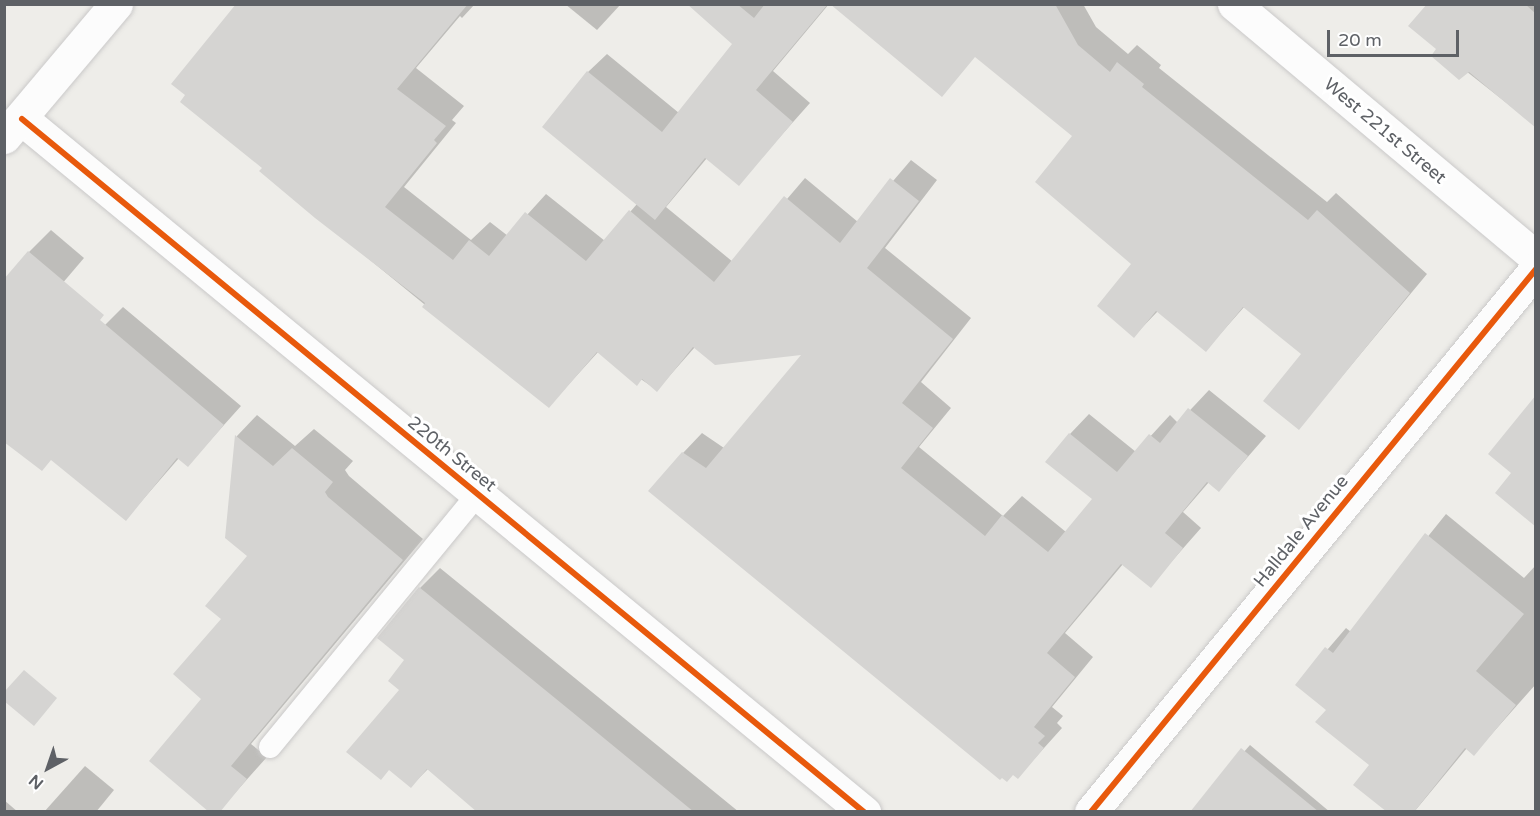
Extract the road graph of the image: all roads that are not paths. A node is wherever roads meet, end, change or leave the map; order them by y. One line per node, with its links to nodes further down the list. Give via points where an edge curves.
1 (116, 4): 3 (street)
2 (1234, 4): 4 (street, West 221st Street)
3 (13, 128): 6 (street, 220th Street)
4 (1536, 257)
5 (1536, 269): 9 (street, Halldale Avenue)
6 (478, 494): 7 (lane); 8 (street, 220th Street)
7 (270, 747)
8 (864, 812)
9 (1090, 812)

